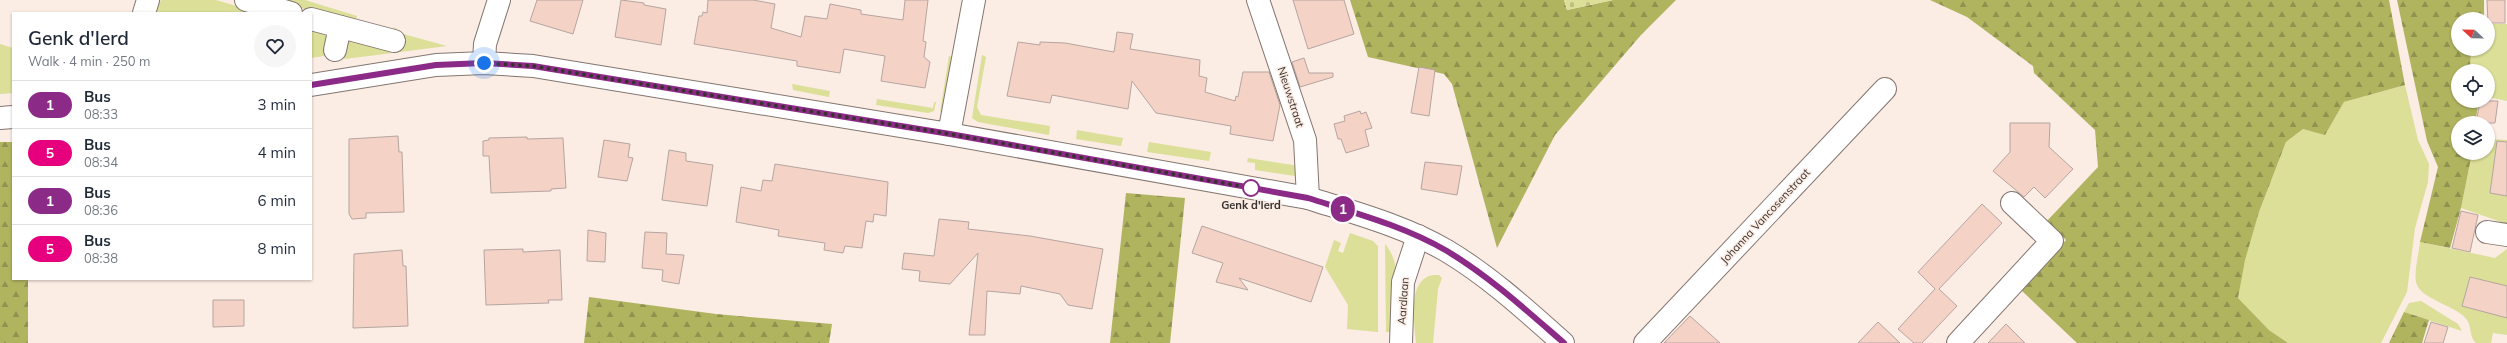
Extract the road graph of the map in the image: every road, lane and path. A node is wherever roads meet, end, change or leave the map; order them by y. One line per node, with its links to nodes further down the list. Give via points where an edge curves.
1 (148, 0): 6 (street)
2 (246, 0): 7 (street)
3 (499, 0): 12 (street, via 486,44)
4 (974, 0): 17 (street)
5 (1258, 0): 18 (street, Nieuwstraat, via 1305,140)
6 (144, 12)
7 (288, 12)
8 (312, 19): 9 (street)
9 (340, 27): 10 (street); 11 (street)
10 (394, 42)
11 (335, 50)
12 (484, 63): 13 (street, via 436,65); 17 (street, via 533,66)
13 (312, 85)
14 (1885, 89): 23 (street, Johanna Vancosenstraat)
15 (12, 117): 16 (street)
16 (0, 118)
17 (950, 134): 18 (street)
18 (1308, 198): 20 (street, via 1361,214)
19 (2012, 203): 24 (street, via 2052,241)
20 (1418, 236): 21 (street, Aardlaan, via 1402,282); 22 (street, via 1498,286)
21 (1401, 343)
22 (1564, 343)
23 (1645, 343)
24 (1958, 343)

